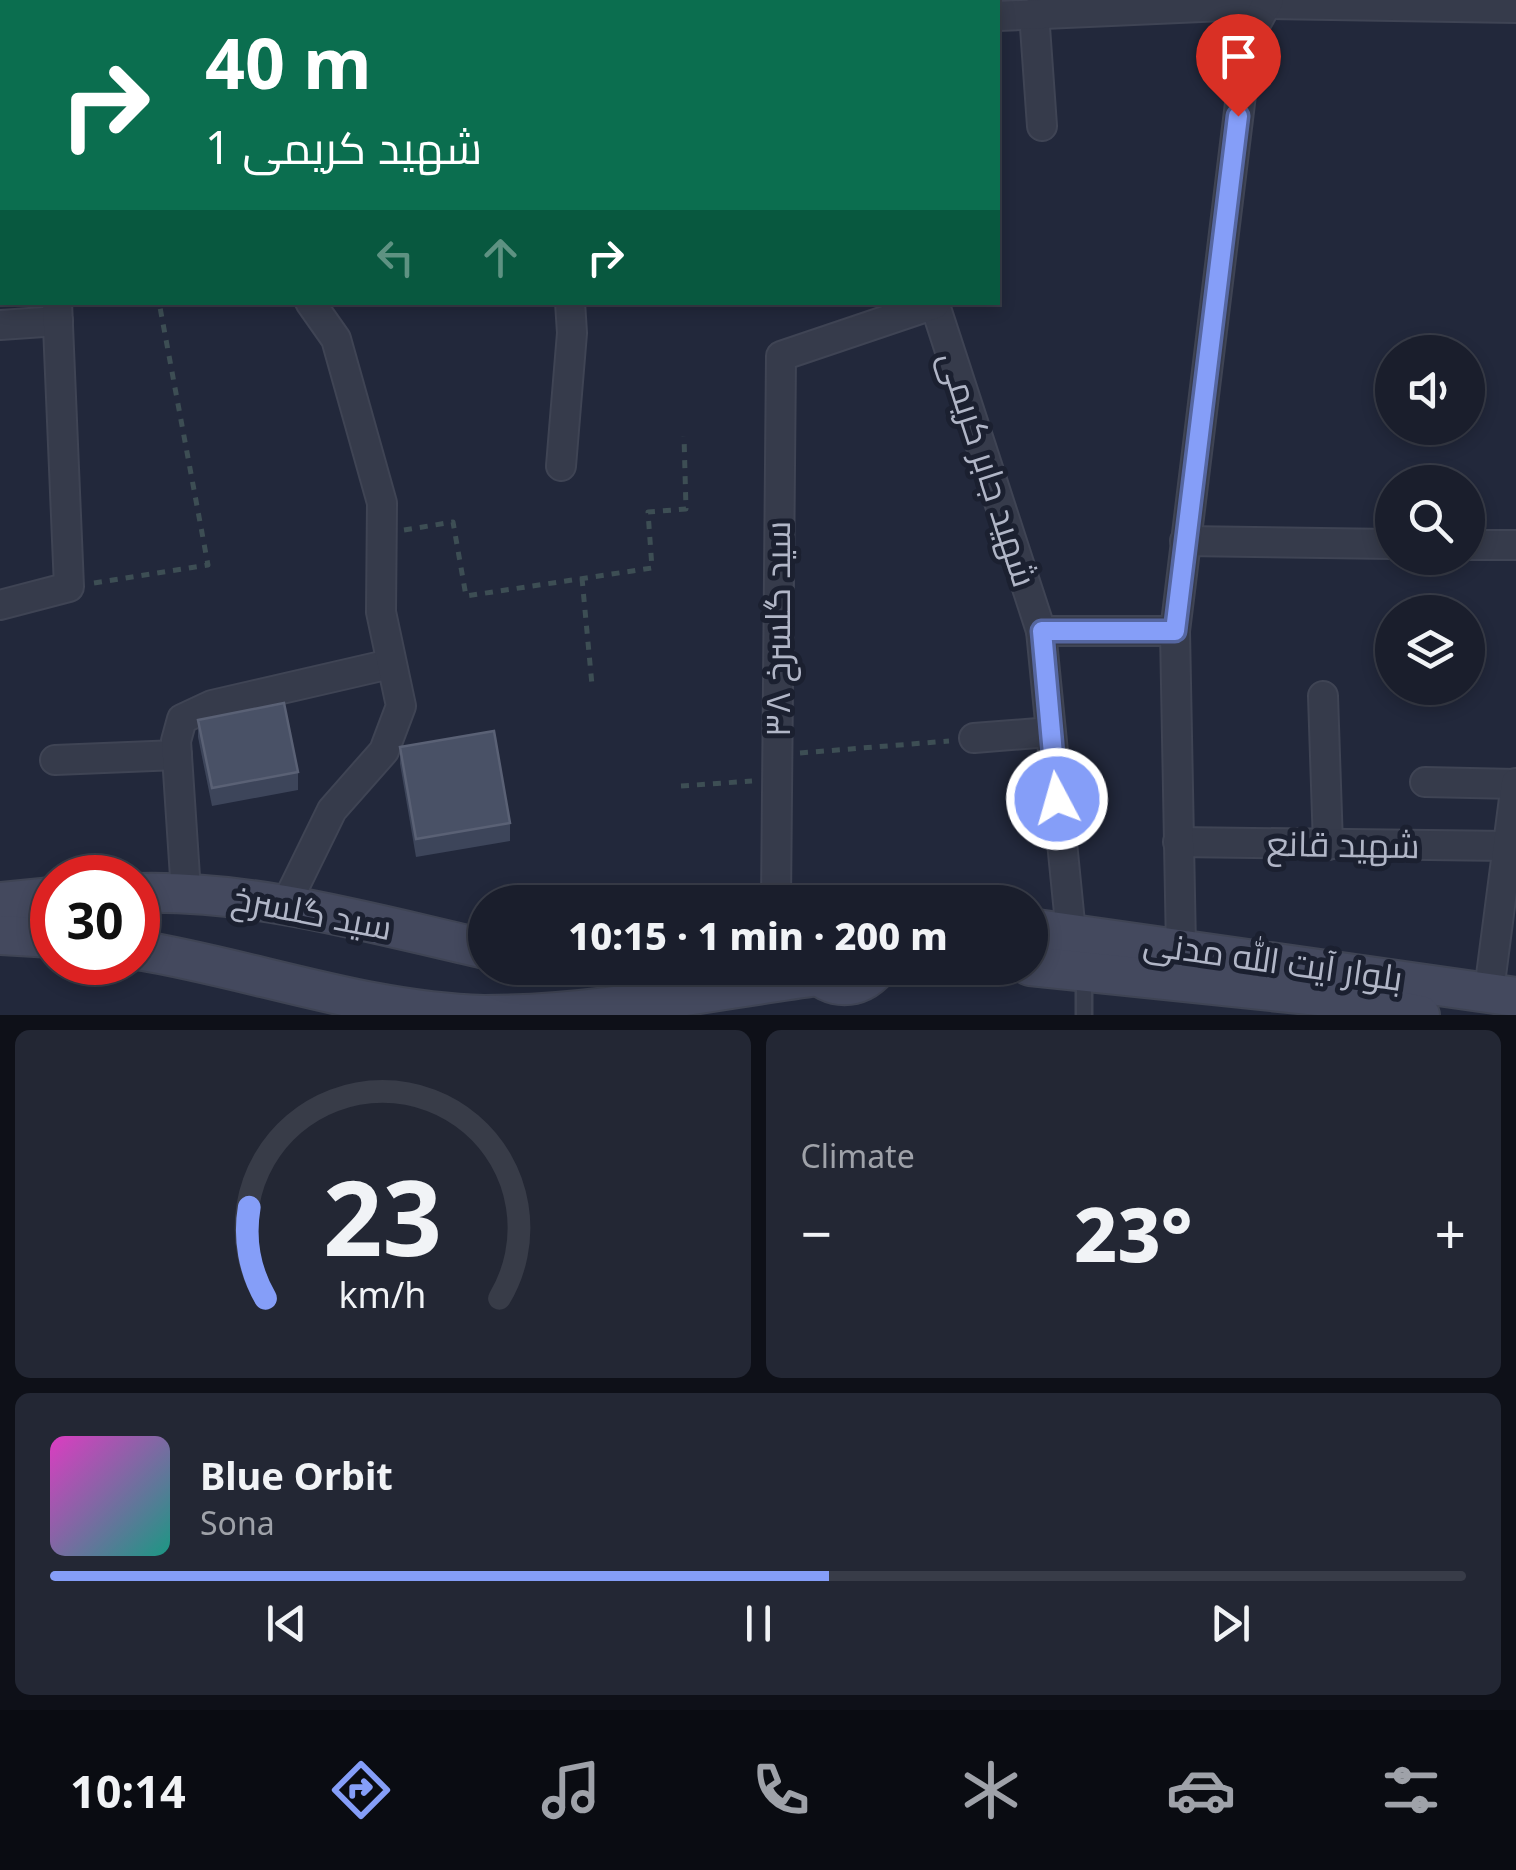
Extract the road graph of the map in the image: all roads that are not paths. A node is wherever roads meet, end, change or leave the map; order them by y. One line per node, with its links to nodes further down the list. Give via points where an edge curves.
1 (1269, 2): 2 (street); 4 (street); 14 (street, via 1248,38)
2 (1471, 2): 3 (street)
3 (1516, 8)
4 (1034, 13): 5 (street); 6 (street)
5 (1000, 16)
6 (1042, 126)
7 (312, 305): 21 (street, via 336,339 382,503 381,612)
8 (570, 305): 13 (street)
9 (928, 305): 32 (street, سید گلسرخ ۳۸, via 781,356)
10 (935, 305): 19 (street, شهید جابر کریمی)
11 (57, 312): 12 (street); 18 (street, via 69,587)
12 (0, 324)
13 (562, 466)
14 (1185, 540): 15 (street); 20 (street)
15 (1375, 544)
16 (1485, 544): 17 (street)
17 (1516, 545)
18 (0, 605)
19 (1042, 631): 20 (street); 23 (street, شهید جابر کریمی)
20 (1175, 631): 29 (street)
21 (390, 664): 25 (street, via 212,705 182,720); 37 (street, via 400,706 384,751 332,810)
22 (1323, 696): 30 (street)
23 (1050, 732): 24 (street); 39 (street, شهید جابر کریمی)
24 (974, 738)
25 (177, 755): 26 (street); 33 (street)
26 (55, 760)
27 (1425, 782): 28 (street)
28 (1516, 784): 31 (street)
29 (1178, 842): 30 (street, شهید قانع); 43 (street)
30 (1328, 845): 31 (street, شهید قانع)
31 (1508, 846): 48 (street)
32 (776, 885)
33 (186, 892): 34 (main road, سید گلسرخ); 37 (main road, سید گلسرخ)
34 (160, 893)
35 (30, 899): 36 (main road)
36 (0, 902)
37 (286, 904): 42 (main road, سید گلسرخ)
38 (1048, 931): 39 (main road, بلوار آیت الله مدنی)
39 (1071, 934): 43 (main road, بلوار آیت الله مدنی)
40 (0, 935): 41 (main road)
41 (30, 937)
42 (468, 945)
43 (1180, 948): 48 (main road, بلوار آیت الله مدنی)
44 (160, 955): 52 (main road, سید گلسرخ)
45 (1048, 967): 46 (main road, بلوار آیت الله مدنی)
46 (1084, 970): 49 (main road, بلوار آیت الله مدنی); 53 (lane)
47 (708, 985): 51 (main road, سید گلسرخ)
48 (1502, 994)
49 (1224, 1000): 50 (main road, بلوار آیت الله مدنی)
50 (1314, 1005): 54 (main road, بلوار آیت الله مدنی)
51 (603, 1010): 52 (main road, سید گلسرخ)
52 (429, 1012)
53 (1084, 1015)
54 (1420, 1015)

